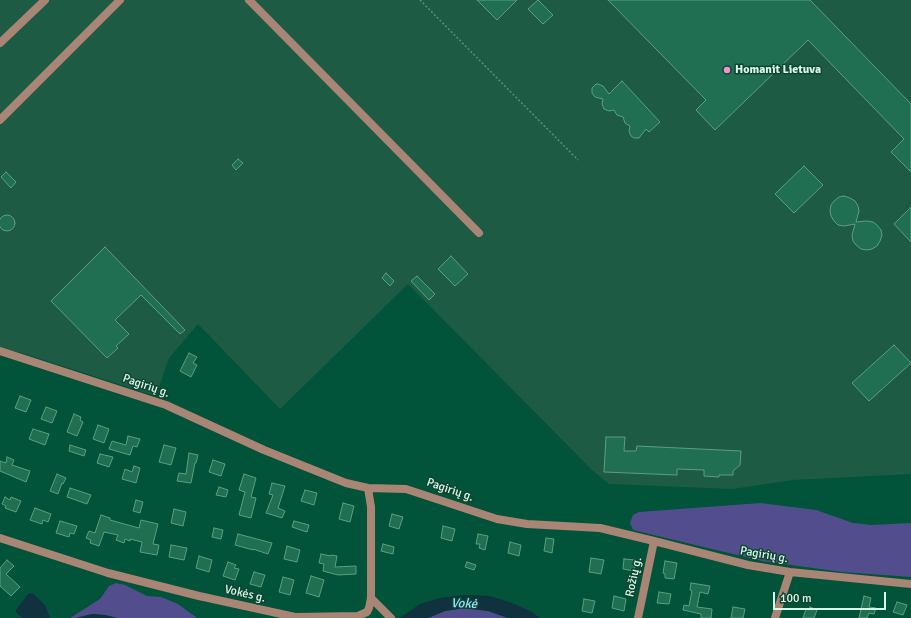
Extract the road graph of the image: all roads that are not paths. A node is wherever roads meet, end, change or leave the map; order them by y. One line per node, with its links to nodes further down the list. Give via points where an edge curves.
1 (45, 0): 4 (street)
2 (120, 0): 5 (street)
3 (249, 0): 6 (street)
4 (0, 43)
5 (0, 120)
6 (479, 233)
7 (0, 351): 8 (street, Pagirių g., via 148,398 264,450 346,483)
8 (368, 488): 10 (street, Pagirių g., via 406,489 497,519 527,524 600,528); 13 (street, Vokės g., via 371,507)
9 (0, 538): 13 (street, Vokės g., via 108,573 295,617 358,616 369,608)
10 (654, 540): 11 (street, Pagirių g., via 748,565); 15 (street, Rožių g.)
11 (790, 572): 12 (street, Pagirių g.); 16 (street)
12 (911, 584)
13 (371, 598): 14 (street)
14 (390, 618)
15 (638, 618)
16 (774, 618)

